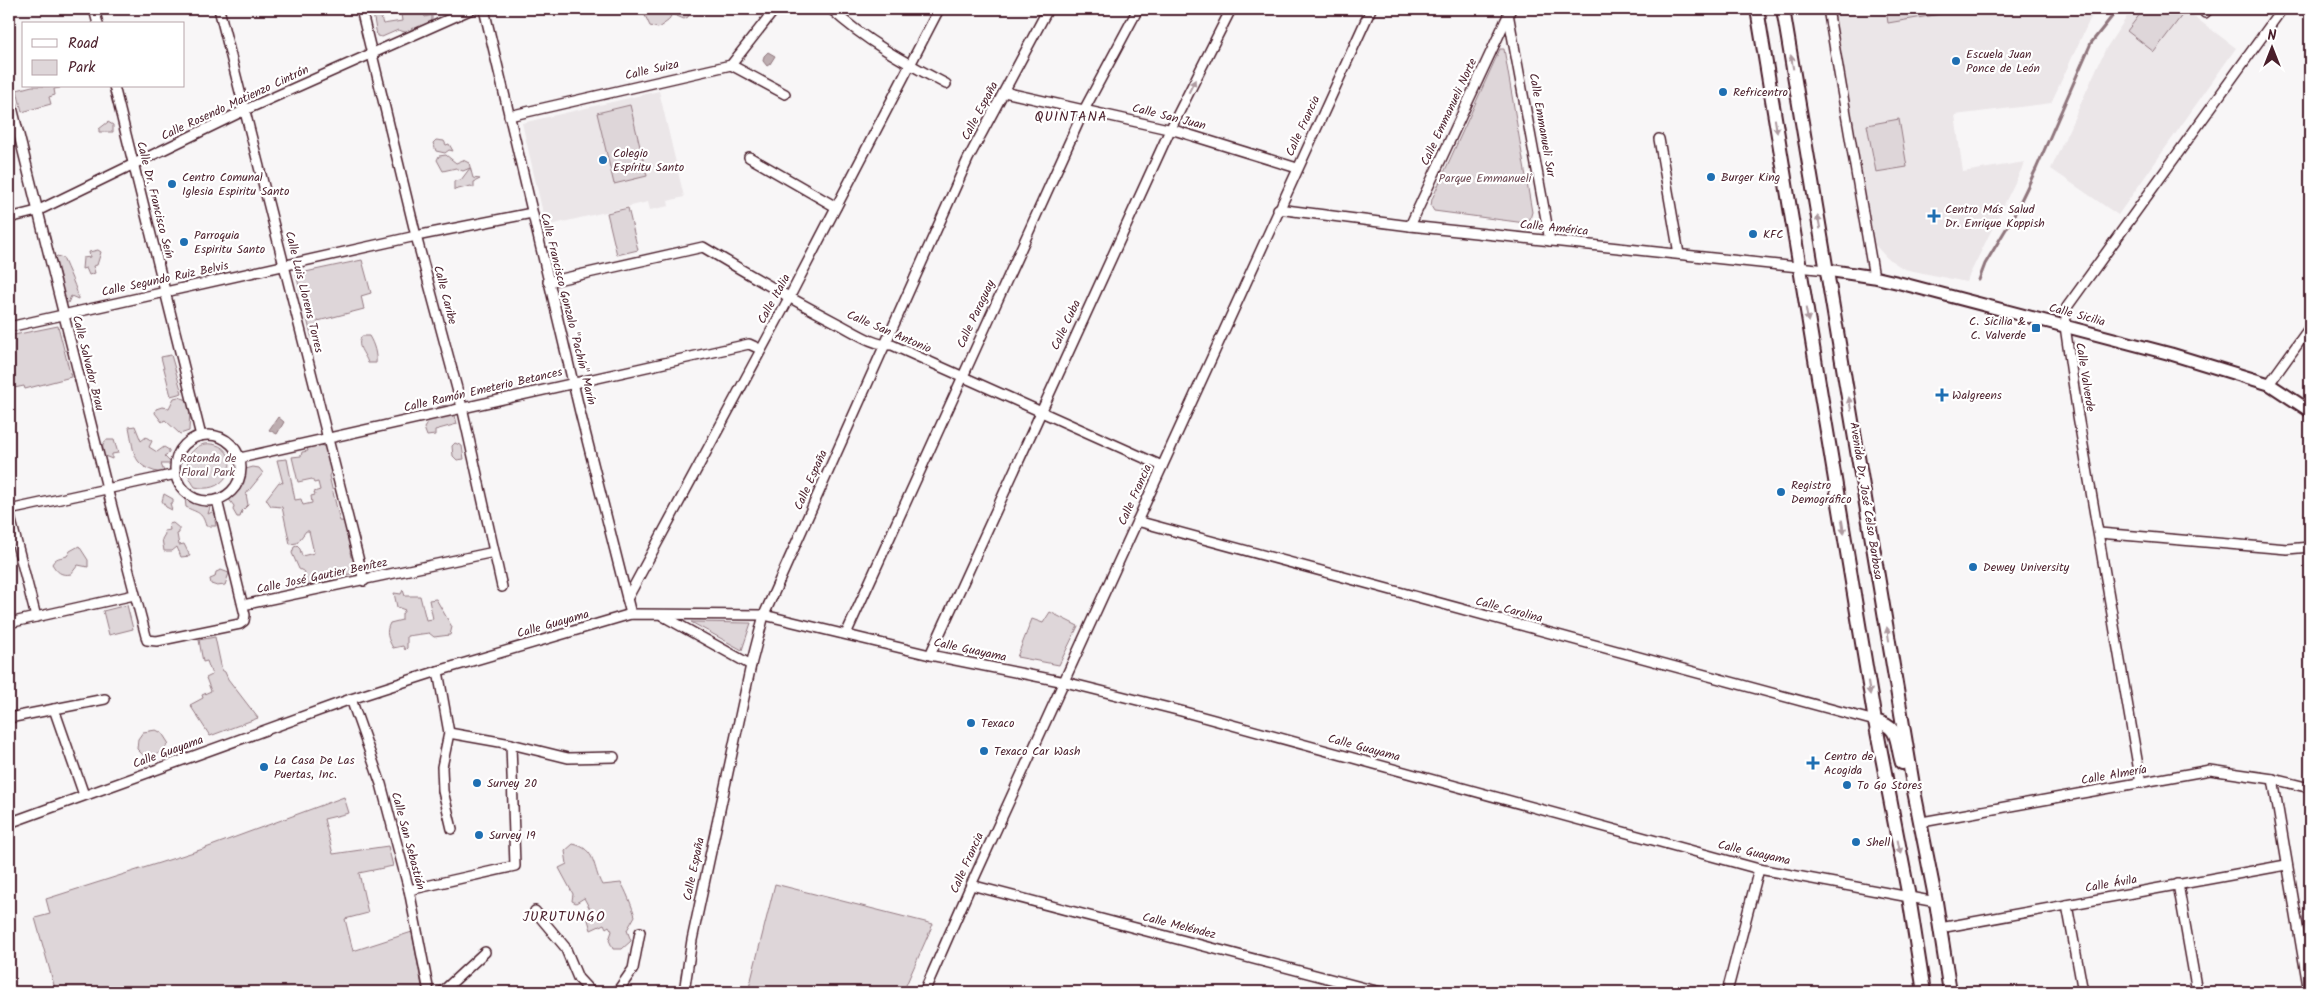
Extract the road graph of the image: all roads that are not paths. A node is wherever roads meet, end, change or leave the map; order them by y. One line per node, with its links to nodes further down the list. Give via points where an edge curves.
1 (94, 9): 18 (street)
2 (219, 9): 27 (street, Calle Luis Llorens Torres)
3 (361, 9): 19 (street, Calle Caribe)
4 (472, 9): 19 (street, Calle Rosendo Matienzo Cintrón)
5 (484, 9): 29 (street, Calle Francisco Gonzalo "Pachín" Marín)
6 (775, 9): 20 (street)
7 (830, 9): 21 (street)
8 (939, 9): 21 (street, Calle Italia)
9 (1048, 9): 24 (street, Calle España)
10 (1138, 9): 28 (street, Calle Paraguay)
11 (1231, 9): 30 (street, Calle Cuba, one-way to 11)
12 (1371, 9): 34 (street, Calle Francia)
13 (1758, 9): 45 (main road, one-way to 45)
14 (1783, 9): 46 (main road, Avenida Dr. José Celso Barbosa, one-way to 14)
15 (1828, 9): 47 (street)
16 (1510, 11): 40 (street, Calle Emmanueli Norte); 42 (street, Calle Emmanueli Sur)
17 (2277, 11): 52 (street, Calle Valverde, via 2067,307)
18 (97, 22)
19 (372, 54): 27 (street, Calle Rosendo Matienzo Cintrón); 41 (street, Calle Caribe)
20 (731, 65): 25 (street); 29 (street, Calle Suiza)
21 (910, 65): 22 (street); 35 (street, Calle Italia)
22 (946, 84)
23 (114, 88): 33 (street, Calle Dr. Francisco Seín)
24 (1004, 92): 28 (street, Calle San Juan); 55 (street, Calle España, via 968,159)
25 (785, 94)
26 (9, 95): 37 (street, Calle Salvador Brau)
27 (245, 110): 33 (street, Calle Rosendo Matienzo Cintrón); 44 (street, Calle Luis Llorens Torres)
28 (1084, 110): 30 (street, Calle San Juan); 57 (street, Calle Paraguay)
29 (509, 116): 38 (street, Calle Francisco Gonzalo "Pachín" Marín)
30 (1170, 130): 34 (street, Calle San Juan); 62 (street, Calle Cuba)
31 (1659, 138): 43 (street)
32 (749, 157): 35 (street)
33 (133, 165): 37 (street, Calle Rosendo Matienzo Cintrón); 49 (street, Calle Dr. Francisco Seín)
34 (1297, 168): 36 (street, Calle Francia)
35 (836, 207): 50 (street, Calle Italia)
36 (1278, 209): 40 (street, Calle América); 66 (street, Calle Francia)
37 (37, 211): 39 (street, Calle Rosendo Matienzo Cintrón); 51 (street, Calle Salvador Brau)
38 (532, 213): 41 (street, Calle Segundo Ruiz Belvis); 48 (street, Calle Francisco Gonzalo "Pachín" Marín)
39 (9, 218)
40 (1410, 226): 42 (street, Calle América)
41 (416, 236): 44 (street, Calle Segundo Ruiz Belvis); 60 (street, Calle Caribe)
42 (1550, 241): 43 (street, Calle América)
43 (1678, 254): 45 (street, Calle América)
44 (285, 266): 49 (street, Calle Segundo Ruiz Belvis); 64 (street, Calle Luis Llorens Torres)
45 (1799, 267): 46 (street, Calle América); 95 (main road, one-way to 95)
46 (1827, 270): 47 (street, Calle Sicilia); 102 (main road, Avenida Dr. José Celso Barbosa, one-way to 46)
47 (1874, 276): 52 (street, Calle Sicilia)
48 (548, 282): 50 (street, Calle San Antonio, via 703,247); 58 (street, Calle Francisco Gonzalo "Pachín" Marín)
49 (165, 292): 51 (street, Calle Segundo Ruiz Belvis); 63 (street, Calle Dr. Francisco Seín)
50 (789, 298): 55 (street, Calle San Antonio); 56 (street, Calle Italia)
51 (64, 315): 53 (street, Calle Segundo Ruiz Belvis); 68 (street, Calle Salvador Brau)
52 (2065, 326): 59 (street, Calle Sicilia); 72 (street, Calle Valverde)
53 (9, 327)
54 (2310, 327): 59 (street)
55 (885, 345): 57 (street, Calle San Antonio, via 892,345); 82 (street, Calle España)
56 (760, 349): 58 (street, Calle Ramón Emeterio Betances, via 749,344); 78 (street, Calle Italia)
57 (961, 378): 62 (street, Calle San Antonio); 85 (street, Calle Paraguay)
58 (573, 383): 60 (street, Calle Ramón Emeterio Betances); 78 (street, Calle Francisco Gonzalo "Pachín" Marín)
59 (2269, 384): 61 (street, Calle Sicilia)
60 (462, 407): 64 (street, Calle Ramón Emeterio Betances); 74 (street, Calle Caribe)
61 (2310, 411)
62 (1039, 413): 66 (street, Calle San Antonio); 87 (street, Calle Cuba)
63 (201, 436): 65 (street, via 211,435 229,442); 67 (street, via 183,447 178,456)
64 (328, 440): 65 (street, Calle Ramón Emeterio Betances); 75 (street, Calle Luis Llorens Torres)
65 (240, 458): 69 (street, via 240,474 234,488)
66 (1162, 466): 71 (street, Calle Francia)
67 (176, 474): 68 (street); 69 (street, via 188,494 202,500)
68 (106, 488): 70 (street); 77 (street, Calle Salvador Brau)
69 (217, 500): 79 (street)
70 (9, 511): 83 (street)
71 (1137, 521): 90 (street, Calle Francia); 95 (street, Calle Carolina)
72 (2098, 533): 73 (street, via 2286,549); 100 (street, Calle Valverde)
73 (2310, 548)
74 (494, 552): 75 (street, Calle José Gautier Benítez); 76 (street, Calle Caribe)
75 (364, 581): 79 (street, Calle José Gautier Benítez)
76 (502, 588)
77 (134, 595): 83 (street); 86 (street, Calle Salvador Brau)
78 (627, 599): 80 (street, Calle Francisco Gonzalo "Pachín" Marín)
79 (243, 605): 86 (street, Calle José Gautier Benítez, via 245,618 240,624 157,641)
80 (631, 614): 81 (street, Calle Guayama); 89 (street, Calle Guayama)
81 (660, 615): 82 (street, Calle Guayama); 88 (street)
82 (764, 615): 85 (street, Calle Guayama); 88 (street, Calle España)
83 (36, 617): 84 (street)
84 (9, 623)
85 (846, 634): 87 (street, Calle Guayama)
86 (145, 638)
87 (930, 654): 90 (street, Calle Guayama)
88 (751, 665): 123 (street, Calle España, via 692,940)
89 (438, 671): 92 (street, Calle Guayama); 96 (street)
90 (1064, 682): 108 (street, Calle Guayama); 110 (street, Calle Francia)
91 (105, 699): 93 (street)
92 (351, 700): 103 (street, Calle Guayama); 111 (street, Calle San Sebastián, via 381,784)
93 (54, 709): 94 (street); 103 (street)
94 (9, 718)
95 (1875, 721): 102 (main road, via 1888,724 1893,729); 112 (main road, one-way to 112)
96 (449, 733): 97 (street); 106 (street, via 442,767 443,791)
97 (511, 744): 98 (street, via 568,758); 111 (street, via 515,866)
98 (614, 756)
99 (2273, 778): 100 (street, Calle Almería, via 2210,770); 101 (street, Calle Almería); 107 (street)
100 (2141, 783): 104 (street, Calle Almería)
101 (2310, 788)
102 (1914, 791): 104 (main road, Avenida Dr. José Celso Barbosa)
103 (84, 795): 105 (street, Calle Guayama)
104 (1922, 822): 113 (main road, Avenida Dr. José Celso Barbosa)
105 (9, 823)
106 (452, 829)
107 (2286, 865): 109 (street, Calle Ávila); 131 (street)
108 (1759, 869): 112 (street, Calle Guayama); 126 (street)
109 (2178, 884): 114 (street, Calle Ávila); 130 (street)
110 (971, 885): 124 (street, Calle Francia); 125 (street, Calle Meléndez)
111 (409, 890): 119 (street, Calle San Sebastián)
112 (1909, 897): 113 (street, Calle Guayama); 127 (main road)
113 (1936, 902): 116 (main road, Avenida Dr. José Celso Barbosa)
114 (2067, 905): 116 (street, Calle Ávila); 129 (street)
115 (534, 911): 121 (street, via 564,947 578,978)
116 (1940, 928): 128 (main road, Avenida Dr. José Celso Barbosa)
117 (640, 932): 122 (street, via 633,969)
118 (486, 952): 120 (street)
119 (429, 992)
120 (442, 992)
121 (591, 992)
122 (617, 992)
123 (684, 992)
124 (924, 992)
125 (1380, 992)
126 (1726, 992)
127 (1924, 992)
128 (1950, 992)
129 (2083, 992)
130 (2197, 992)
131 (2309, 992)

